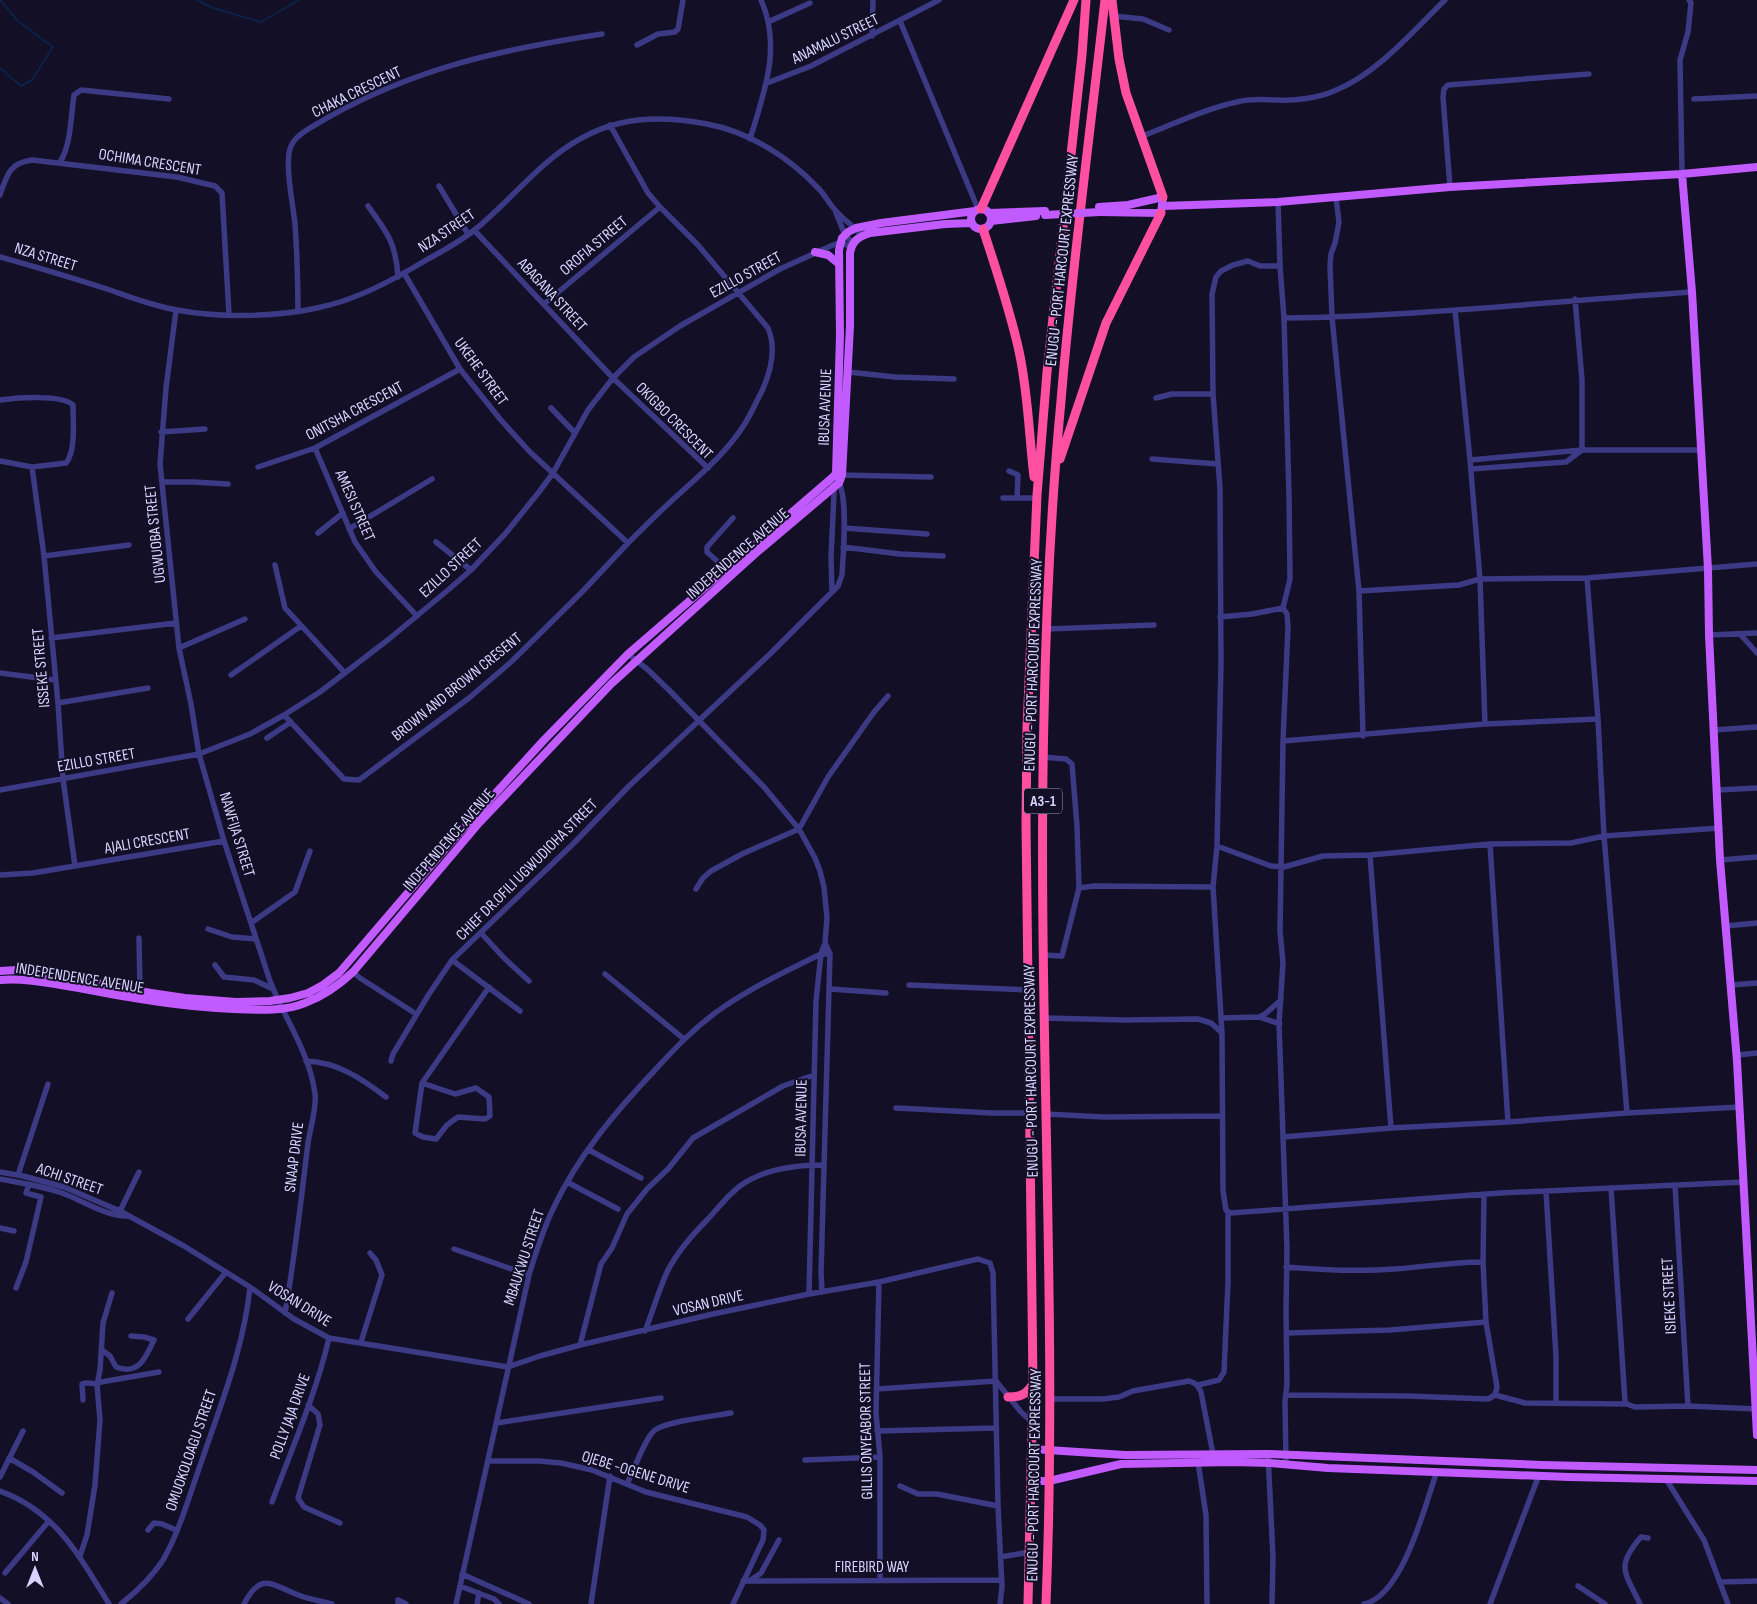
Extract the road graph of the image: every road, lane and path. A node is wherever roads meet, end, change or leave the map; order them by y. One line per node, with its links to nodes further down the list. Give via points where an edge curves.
1 (683, 0): 18 (street, via 675,32 658,34)
2 (761, 0): 14 (street)
3 (873, 0): 17 (street)
4 (939, 0): 13 (street, ANAMALU STREET)
5 (1074, 0): 40 (highway)
6 (1086, 0): 95 (highway, A3-1)
7 (1105, 0): 89 (highway, ENUGU - PORT HARCOURT EXPRESSWAY / A3-1, via 1074,265)
8 (1112, 0): 12 (highway)
9 (1444, 0): 25 (street, via 1372,70 1334,91 1320,96 1237,101)
10 (1689, 0): 29 (street, via 1688,32 1680,60)
11 (810, 2): 14 (street)
12 (1113, 16): 15 (street, via 1143,19); 25 (highway, via 1126,93)
13 (900, 21): 17 (street, ANAMALU STREET); 40 (street)
14 (768, 22): 20 (street, via 772,52)
15 (1170, 30)
16 (602, 34): 61 (street, CHAKA CRESCENT, via 484,55 433,70 347,107 293,141 289,166)
17 (872, 36): 20 (street, ANAMALU STREET, via 812,66)
18 (637, 45)
19 (1589, 74): 31 (street, via 1448,85 1443,97)
20 (767, 83): 26 (street)
21 (1757, 96): 23 (street)
22 (169, 99): 27 (street, via 81,90 74,95 67,146)
23 (1694, 99)
24 (610, 125): 26 (street, NZA STREET, via 645,119 680,120 714,125); 37 (street, via 648,193); 44 (street, NZA STREET, via 589,134 546,163)
25 (1140, 137): 35 (highway)
26 (750, 139): 39 (street, NZA STREET, via 810,180)
27 (60, 162): 32 (street, OCHIMA CRESCENT, via 32,160 17,164 6,176); 62 (street, OCHIMA CRESCENT, via 177,177 220,189)
28 (1757, 168): 29 (main road)
29 (1682, 174): 31 (main road); 55 (main road)
30 (439, 186): 44 (street, ABAGANA STREET)
31 (1450, 187): 33 (main road)
32 (0, 195)
33 (1336, 198): 34 (main road); 64 (street, via 1338,222 1330,265)
34 (1278, 202): 35 (main road); 52 (street)
35 (1162, 205): 38 (main road, via 1128,205); 38 (main road, via 1136,212); 89 (highway, via 1106,323)
36 (368, 206): 54 (street, via 392,240)
37 (660, 208): 56 (street, via 698,245); 58 (street, OROFIA STREET)
38 (1100, 210): 40 (main road, bridge)
39 (835, 211): 42 (street, NZA STREET); 45 (street)
40 (983, 213): 41 (main road, via 971,218); 42 (main road); 43 (main road, via 988,226)
41 (972, 223): 43 (main road); 46 (main road)
42 (856, 228): 45 (main road); 46 (street, NZA STREET)
43 (983, 229): 95 (highway, via 1019,352)
44 (471, 232): 53 (street, NZA STREET); 58 (street, ABAGANA STREET)
45 (845, 235): 47 (main road); 48 (street)
46 (862, 236): 48 (main road)
47 (840, 242): 48 (street); 49 (street, EZILLO STREET); 51 (main road, IBUSA AVENUE)
48 (852, 245): 66 (main road, IBUSA AVENUE)
49 (815, 252): 51 (main road, via 828,255); 56 (street, EZILLO STREET)
50 (0, 257): 59 (street, NZA STREET)
51 (839, 264): 91 (main road, IBUSA AVENUE)
52 (1280, 266): 63 (street); 69 (street, via 1260,266 1245,260 1216,277 1212,294)
53 (404, 273): 54 (street, NZA STREET); 65 (street, UKEHE STREET)
54 (398, 277): 61 (street, NZA STREET, via 346,301)
55 (1692, 292): 57 (street); 78 (main road)
56 (739, 293): 67 (street, EZILLO STREET, via 651,344); 85 (street, via 768,328 771,365 745,424)
57 (1574, 300): 60 (street); 77 (street, via 1582,380)
58 (544, 304): 67 (street, ABAGANA STREET)
59 (176, 310): 62 (street, NZA STREET); 74 (street, UGWUOBA STREET)
60 (1455, 310): 64 (street); 80 (street)
61 (298, 312): 62 (street, NZA STREET)
62 (229, 314)
63 (1284, 318): 64 (street); 120 (street, via 1290,579)
64 (1332, 318): 119 (street)
65 (460, 369): 76 (street, ONITSHA CRESCENT); 88 (street, UKEHE STREET, via 500,419)
66 (848, 372): 68 (street); 91 (main road, IBUSA AVENUE)
67 (613, 378): 75 (street, EZILLO STREET); 85 (street, OKIGBO CRESCENT)
68 (954, 379)
69 (1213, 394): 70 (street, via 1172,394); 82 (street)
70 (1156, 398)
71 (0, 400): 83 (street, via 49,399 73,405 68,460 60,465)
72 (551, 408): 75 (street)
73 (205, 429): 74 (street)
74 (161, 432): 93 (street, UGWUOBA STREET)
75 (575, 433): 88 (street, EZILLO STREET)
76 (315, 448): 84 (street, ONITSHA CRESCENT); 98 (street, AMESI STREET)
77 (1582, 450): 78 (street); 80 (street); 86 (street, via 1566,462)
78 (1700, 450): 113 (main road)
79 (1152, 459): 82 (street)
80 (1470, 460): 86 (street)
81 (0, 461): 83 (street)
82 (1218, 464): 122 (street)
83 (32, 467): 108 (street, ISSEKE STREET)
84 (258, 467)
85 (708, 468): 105 (street, OKIGBO CRESCENT)
86 (1471, 468): 116 (street)
87 (1009, 471): 97 (street, via 1018,475)
88 (553, 473): 105 (street); 114 (street, EZILLO STREET, via 505,534)
89 (1055, 476): 127 (highway, ENUGU - PORT HARCOURT EXPRESSWAY / A3-1)
90 (931, 477): 91 (street)
91 (836, 479): 101 (street, IBUSA AVENUE, via 844,499); 112 (main road, INDEPENDENCE AVENUE, via 796,508); 117 (main road, INDEPENDENCE AVENUE); 118 (street, IBUSA AVENUE)
92 (432, 480): 100 (street)
93 (162, 482): 94 (street); 124 (street, UGWUOBA STREET)
94 (228, 484)
95 (1037, 497): 97 (street); 203 (highway, A3-1, via 1027,728)
96 (1003, 498): 97 (street)
97 (1017, 498)
98 (343, 513): 100 (street, AMESI STREET); 102 (street)
99 (733, 518): 112 (street, via 707,547 707,552)
100 (349, 528): 121 (street, AMESI STREET, via 365,558)
101 (844, 528): 103 (street); 107 (street, IBUSA AVENUE)
102 (318, 533)
103 (928, 534)
104 (436, 542): 114 (street)
105 (628, 543): 146 (street, BROWN AND BROWN CRESENT, via 511,662 469,698 359,780 344,778)
106 (129, 545): 108 (street)
107 (843, 547): 109 (street); 118 (street, IBUSA AVENUE, via 841,581)
108 (44, 556): 131 (street, ISSEKE STREET)
109 (943, 556)
110 (275, 564): 126 (street, via 285,608)
111 (1757, 564): 113 (street)
112 (726, 569): 117 (main road, INDEPENDENCE AVENUE)
113 (1708, 569): 115 (street); 130 (main road)
114 (471, 570): 121 (street, EZILLO STREET)
115 (1587, 578): 116 (street); 144 (street)
116 (1480, 579): 119 (street, via 1459,585); 147 (street)
117 (717, 582): 134 (main road, INDEPENDENCE AVENUE); 135 (main road, INDEPENDENCE AVENUE)
118 (832, 591): 145 (street, IBUSA AVENUE)
119 (1359, 591): 150 (street)
120 (1283, 608): 122 (street); 152 (street, via 1288,627)
121 (417, 616): 137 (street, EZILLO STREET)
122 (1220, 617): 164 (street)
123 (245, 619): 132 (street)
124 (176, 623): 131 (street); 132 (street, UGWUOBA STREET)
125 (1154, 625): 127 (street)
126 (301, 626): 137 (street); 138 (street)
127 (1047, 629): 154 (highway, ENUGU - PORT HARCOURT EXPRESSWAY / A3-1)
128 (1757, 633): 129 (street)
129 (1740, 634): 130 (street); 133 (street)
130 (1709, 635): 149 (main road)
131 (51, 638): 139 (street, ISSEKE STREET)
132 (179, 648): 153 (street, UGWUOBA STREET)
133 (1757, 653)
134 (628, 654): 135 (street, IBUSA AVENUE); 207 (main road, INDEPENDENCE AVENUE, via 466,826 339,973 308,993)
135 (636, 661): 145 (street, IBUSA AVENUE); 190 (main road, INDEPENDENCE AVENUE, via 492,809)
136 (0, 673): 139 (street)
137 (345, 673): 143 (street, EZILLO STREET)
138 (231, 675)
139 (55, 680): 142 (street, ISSEKE STREET)
140 (148, 688): 142 (street)
141 (888, 696): 160 (street, via 828,777)
142 (58, 702): 155 (street, ISSEKE STREET)
143 (284, 715): 146 (street, BROWN AND BROWN CRESENT); 153 (street, EZILLO STREET, via 250,734)
144 (1598, 719): 147 (street); 161 (street)
145 (698, 720): 160 (street, IBUSA AVENUE, via 764,787); 179 (street, CHIEF DR.OFILI UGWUDIOHA STREET)
146 (290, 722): 151 (street)
147 (1485, 724): 150 (street)
148 (1757, 727): 149 (street)
149 (1714, 730): 158 (main road)
150 (1363, 736): 152 (street)
151 (267, 738)
152 (1283, 741): 170 (street)
153 (199, 754): 155 (street, EZILLO STREET); 162 (street, NAWFIJA STREET)
154 (1043, 757): 173 (street, via 1066,759 1072,764); 185 (highway, ENUGU - PORT HARCOURT EXPRESSWAY / A3-1)
155 (63, 779): 157 (street, EZILLO STREET); 169 (street, ISSEKE STREET)
156 (1757, 788): 158 (street)
157 (0, 790)
158 (1718, 790): 159 (main road)
159 (1720, 828): 161 (street); 168 (main road)
160 (799, 829): 174 (street, via 711,871); 182 (street, IBUSA AVENUE, via 820,871 824,887)
161 (1604, 836): 163 (street, via 1571,842); 229 (street)
162 (224, 841): 169 (street, AJALI CRESCENT); 176 (street, NAWFIJA STREET)
163 (1490, 844): 166 (street); 232 (street)
164 (1217, 846): 170 (street); 172 (street)
165 (310, 851): 176 (street, via 296,891)
166 (1370, 855): 170 (street, via 1323,856 1294,866); 233 (street)
167 (1757, 857): 168 (street)
168 (1720, 860): 177 (main road)
169 (75, 866): 171 (street, AJALI CRESCENT)
170 (1280, 867): 208 (street)
171 (0, 875)
172 (1213, 887): 173 (street); 214 (street)
173 (1079, 888): 185 (street, via 1062,956)
174 (696, 889)
175 (1757, 922): 177 (street)
176 (251, 923): 181 (street, NAWFIJA STREET)
177 (1726, 926): 199 (main road)
178 (208, 928): 181 (street, via 232,937)
179 (482, 933): 186 (street, CHIEF DR.OFILI UGWUDIOHA STREET); 195 (street)
180 (139, 938): 204 (street)
181 (256, 939): 201 (street, NAWFIJA STREET)
182 (825, 943): 183 (street, IBUSA AVENUE); 184 (street, IBUSA AVENUE)
183 (821, 954): 184 (street, MBAUKWU STREET); 217 (street, MBAUKWU STREET, via 725,1006); 222 (street, IBUSA AVENUE)
184 (830, 954): 202 (street, IBUSA AVENUE)
185 (1044, 955): 213 (highway, ENUGU - PORT HARCOURT EXPRESSWAY / A3-1)
186 (452, 960): 200 (street); 221 (street, CHIEF DR.OFILI UGWUDIOHA STREET)
187 (215, 965): 201 (street, via 224,977 254,980)
188 (17, 970): 189 (main road, INDEPENDENCE AVENUE); 191 (main road, INDEPENDENCE AVENUE); 194 (main road)
189 (0, 972)
190 (353, 972): 209 (main road, INDEPENDENCE AVENUE, via 327,993); 210 (street)
191 (48, 974): 196 (main road); 204 (main road, INDEPENDENCE AVENUE)
192 (605, 974): 217 (street)
193 (0, 980): 194 (main road, INDEPENDENCE AVENUE)
194 (17, 980): 196 (main road, INDEPENDENCE AVENUE)
195 (529, 981)
196 (47, 983): 206 (main road, INDEPENDENCE AVENUE)
197 (1757, 983): 199 (street)
198 (909, 985): 203 (street)
199 (1731, 985): 219 (main road)
200 (489, 987): 211 (street); 223 (street)
201 (273, 989): 207 (street, NAWFIJA STREET)
202 (830, 989): 205 (street); 237 (street, IBUSA AVENUE)
203 (1028, 990): 228 (highway, A3-1)
204 (140, 991): 206 (main road, INDEPENDENCE AVENUE)
205 (886, 993)
206 (150, 997): 207 (main road, INDEPENDENCE AVENUE, via 236,1002); 209 (main road, INDEPENDENCE AVENUE, via 214,1008)
207 (278, 1000): 209 (street, NAWFIJA STREET)
208 (1281, 1000): 212 (street); 215 (street)
209 (283, 1009): 220 (street, SNAAP DRIVE)
210 (413, 1012)
211 (520, 1012)
212 (1259, 1017): 214 (street); 215 (street)
213 (1044, 1018): 216 (street, via 1198,1019 1211,1022); 230 (highway, ENUGU - PORT HARCOURT EXPRESSWAY / A3-1)
214 (1221, 1018): 216 (street)
215 (1280, 1024): 234 (street)
216 (1222, 1033): 231 (street)
217 (684, 1039): 235 (street, MBAUKWU STREET, via 635,1091)
218 (1757, 1053): 219 (street)
219 (1737, 1055): 226 (main road)
220 (306, 1061): 225 (street, via 322,1062 356,1075); 269 (street, SNAAP DRIVE, via 315,1097)
221 (391, 1061)
222 (814, 1075): 236 (street, IBUSA AVENUE); 278 (street, via 783,1086 693,1138 647,1189 627,1214 601,1264)
223 (422, 1082): 223 (street, via 455,1094 476,1088 489,1097 490,1116 486,1119 458,1117 436,1140 423,1137 415,1133)
224 (48, 1084): 240 (street)
225 (386, 1097)
226 (1740, 1107): 229 (street); 244 (main road)
227 (896, 1108): 228 (street)
228 (1029, 1113): 283 (highway, A3-1)
229 (1627, 1113): 232 (street)
230 (1046, 1114): 231 (street); 291 (highway, ENUGU - PORT HARCOURT EXPRESSWAY / A3-1)
231 (1222, 1116): 253 (street, via 1224,1201)
232 (1508, 1122): 233 (street)
233 (1391, 1128): 234 (street)
234 (1283, 1137): 250 (street)
235 (589, 1150): 241 (street); 243 (street, MBAUKWU STREET)
236 (813, 1165): 237 (street); 268 (street, IBUSA AVENUE); 272 (street, via 776,1170 752,1178 734,1191 687,1241 673,1262)
237 (824, 1165): 266 (street, IBUSA AVENUE)
238 (0, 1172): 240 (street, ACHI STREET)
239 (139, 1172): 252 (street)
240 (18, 1175): 252 (street, ACHI STREET, via 64,1187)
241 (641, 1178)
242 (0, 1179): 245 (street, ACHI STREET)
243 (567, 1182): 251 (street); 262 (street, MBAUKWU STREET, via 543,1231)
244 (1744, 1182): 246 (street); 276 (main road)
245 (29, 1184): 254 (street, ACHI STREET, via 62,1193 117,1217); 264 (street, via 26,1193 41,1197 26,1262)
246 (1674, 1185): 247 (street); 296 (street, ISIEKE STREET)
247 (1611, 1188): 248 (street); 294 (street, via 1624,1398)
248 (1546, 1191): 249 (street); 293 (street)
249 (1484, 1194): 250 (street); 259 (street)
250 (1286, 1208): 253 (street); 260 (street)
251 (618, 1209)
252 (120, 1211): 254 (street, ACHI STREET)
253 (1228, 1212): 285 (street, via 1224,1372 1219,1380)
254 (128, 1216): 261 (street, VOSAN DRIVE)
255 (0, 1228): 256 (street)
256 (14, 1231)
257 (454, 1249): 262 (street)
258 (370, 1252): 277 (street, via 382,1275)
259 (1482, 1262): 260 (street, via 1340,1271); 271 (street)
260 (1286, 1267): 273 (street)
261 (226, 1272): 265 (street, VOSAN DRIVE); 270 (street)
262 (529, 1275): 280 (street, MBAUKWU STREET)
263 (879, 1282): 266 (street, VOSAN DRIVE); 282 (street, VOSAN DRIVE, via 978,1260 990,1263); 286 (street, GILLIS ONYEABOR STREET)
264 (16, 1288)
265 (250, 1288): 269 (street, VOSAN DRIVE); 334 (street, OMUOKOLOAGU STREET, via 243,1334)
266 (822, 1292): 268 (street, VOSAN DRIVE)
267 (112, 1293): 279 (street, via 103,1323)
268 (809, 1294): 272 (street, VOSAN DRIVE)
269 (285, 1313): 275 (street, VOSAN DRIVE)
270 (188, 1319)
271 (1486, 1322): 273 (street, via 1390,1330); 287 (street, via 1497,1387)
272 (645, 1331): 278 (street, VOSAN DRIVE)
273 (1287, 1333): 288 (street)
274 (131, 1336): 279 (street, via 154,1340 146,1358 135,1369 116,1367)
275 (329, 1338): 277 (street, VOSAN DRIVE); 295 (street, POLLY JAJA DRIVE)
276 (1755, 1339): 297 (main road)
277 (361, 1342): 280 (street, VOSAN DRIVE)
278 (580, 1345): 280 (street, VOSAN DRIVE)
279 (102, 1350): 284 (street)
280 (508, 1367): 300 (street, MBAUKWU STREET)
281 (159, 1372): 284 (street)
282 (996, 1381): 286 (street); 289 (street); 301 (street, VOSAN DRIVE)
283 (1033, 1384): 289 (highway, via 1024,1394); 299 (highway, A3-1)
284 (97, 1385): 292 (street, via 82,1384); 338 (street, via 100,1420 96,1485)
285 (1198, 1385): 291 (street, via 1189,1381 1103,1400); 307 (street)
286 (877, 1389): 303 (street, GILLIS ONYEABOR STREET)
287 (1495, 1395): 288 (street, via 1488,1399); 293 (street, via 1525,1403)
288 (1286, 1396): 308 (street)
289 (1008, 1397): 299 (street)
290 (661, 1398): 300 (street)
291 (1050, 1399): 306 (highway, ENUGU - PORT HARCOURT EXPRESSWAY / A3-1)
292 (83, 1400)
293 (1556, 1404): 294 (street)
294 (1627, 1404): 296 (street, via 1635,1407)
295 (308, 1405): 329 (street, POLLY JAJA DRIVE); 332 (street, via 318,1414 320,1425 298,1498 304,1507)
296 (1688, 1406): 297 (street)
297 (1756, 1409): 304 (main road)
298 (730, 1413): 325 (street, via 670,1424 655,1430)
299 (1032, 1422): 305 (highway, A3-1)
300 (496, 1423): 313 (street, MBAUKWU STREET)
301 (996, 1428): 303 (street); 330 (street, VOSAN DRIVE)
302 (23, 1431): 309 (street)
303 (877, 1431): 310 (street, GILLIS ONYEABOR STREET)
304 (1757, 1435)
305 (1032, 1449): 306 (main road); 322 (highway, A3-1)
306 (1048, 1450): 307 (main road, via 1124,1455); 323 (highway, ENUGU - PORT HARCOURT EXPRESSWAY / A3-1)
307 (1213, 1454): 311 (main road)
308 (1286, 1455): 311 (main road); 315 (street); 316 (main road)
309 (9, 1458): 320 (street); 328 (street)
310 (880, 1458): 312 (street); 342 (street, GILLIS ONYEABOR STREET)
311 (1269, 1458): 314 (main road); 315 (main road); 369 (street)
312 (805, 1460)
313 (488, 1461): 319 (street, OJEBE -OGENE DRIVE, via 552,1462); 341 (street, MBAUKWU STREET)
314 (1198, 1462): 323 (main road, via 1121,1464); 368 (street, via 1206,1515)
315 (1286, 1464): 317 (main road)
316 (1757, 1470)
317 (1437, 1471): 318 (main road); 370 (street, via 1417,1531 1395,1580 1380,1597)
318 (1539, 1475): 321 (main road); 371 (street)
319 (610, 1476): 325 (street, OJEBE -OGENE DRIVE); 363 (street)
320 (0, 1477)
321 (1666, 1479): 324 (main road); 347 (street, via 1704,1540)
322 (1032, 1481): 323 (main road); 337 (highway, A3-1)
323 (1049, 1481): 367 (highway, ENUGU - PORT HARCOURT EXPRESSWAY / A3-1)
324 (1757, 1481)
325 (627, 1484): 345 (street, OJEBE -OGENE DRIVE, via 748,1517 760,1525 764,1536)
326 (900, 1486): 330 (street, via 918,1494 937,1494)
327 (0, 1491): 331 (street, via 22,1501)
328 (62, 1493)
329 (272, 1502)
330 (998, 1506): 339 (street, VOSAN DRIVE)
331 (49, 1521): 338 (street); 340 (street)
332 (340, 1523)
333 (148, 1530): 334 (street, via 154,1523)
334 (176, 1530): 354 (street, OMUOKOLOAGU STREET, via 157,1568)
335 (1648, 1538): 373 (street, via 1641,1537 1625,1559 1624,1569)
336 (779, 1540): 343 (street, via 761,1573)
337 (1030, 1552): 339 (street); 366 (highway, A3-1)
338 (80, 1556): 353 (street)
339 (1001, 1557): 344 (street, VOSAN DRIVE)
340 (6, 1573)
341 (462, 1574): 348 (street, MBAUKWU STREET); 362 (street)
342 (880, 1579): 343 (street, FIREBIRD WAY); 344 (street, FIREBIRD WAY)
343 (750, 1580): 345 (street, FIREBIRD WAY)
344 (1002, 1580): 365 (street, VOSAN DRIVE)
345 (743, 1581): 364 (street)
346 (1757, 1581): 347 (street)
347 (1721, 1582): 374 (street)
348 (460, 1586): 350 (street); 359 (street, MBAUKWU STREET)
349 (1578, 1586): 372 (street)
350 (479, 1593): 360 (street); 361 (street)
351 (0, 1598): 352 (street)
352 (8, 1604)
353 (109, 1604)
354 (121, 1604)
355 (244, 1604): 356 (street, via 257,1586 269,1583 302,1597)
356 (332, 1604)
357 (398, 1604): 358 (street, via 398,1600)
358 (406, 1604)
359 (456, 1604)
360 (477, 1604)
361 (499, 1604)
362 (528, 1604)
363 (591, 1604)
364 (733, 1604)
365 (1000, 1604)
366 (1028, 1604)
367 (1046, 1604)
368 (1207, 1604)
369 (1272, 1604)
370 (1364, 1604)
371 (1490, 1604)
372 (1605, 1604)
373 (1640, 1604)
374 (1728, 1604)

